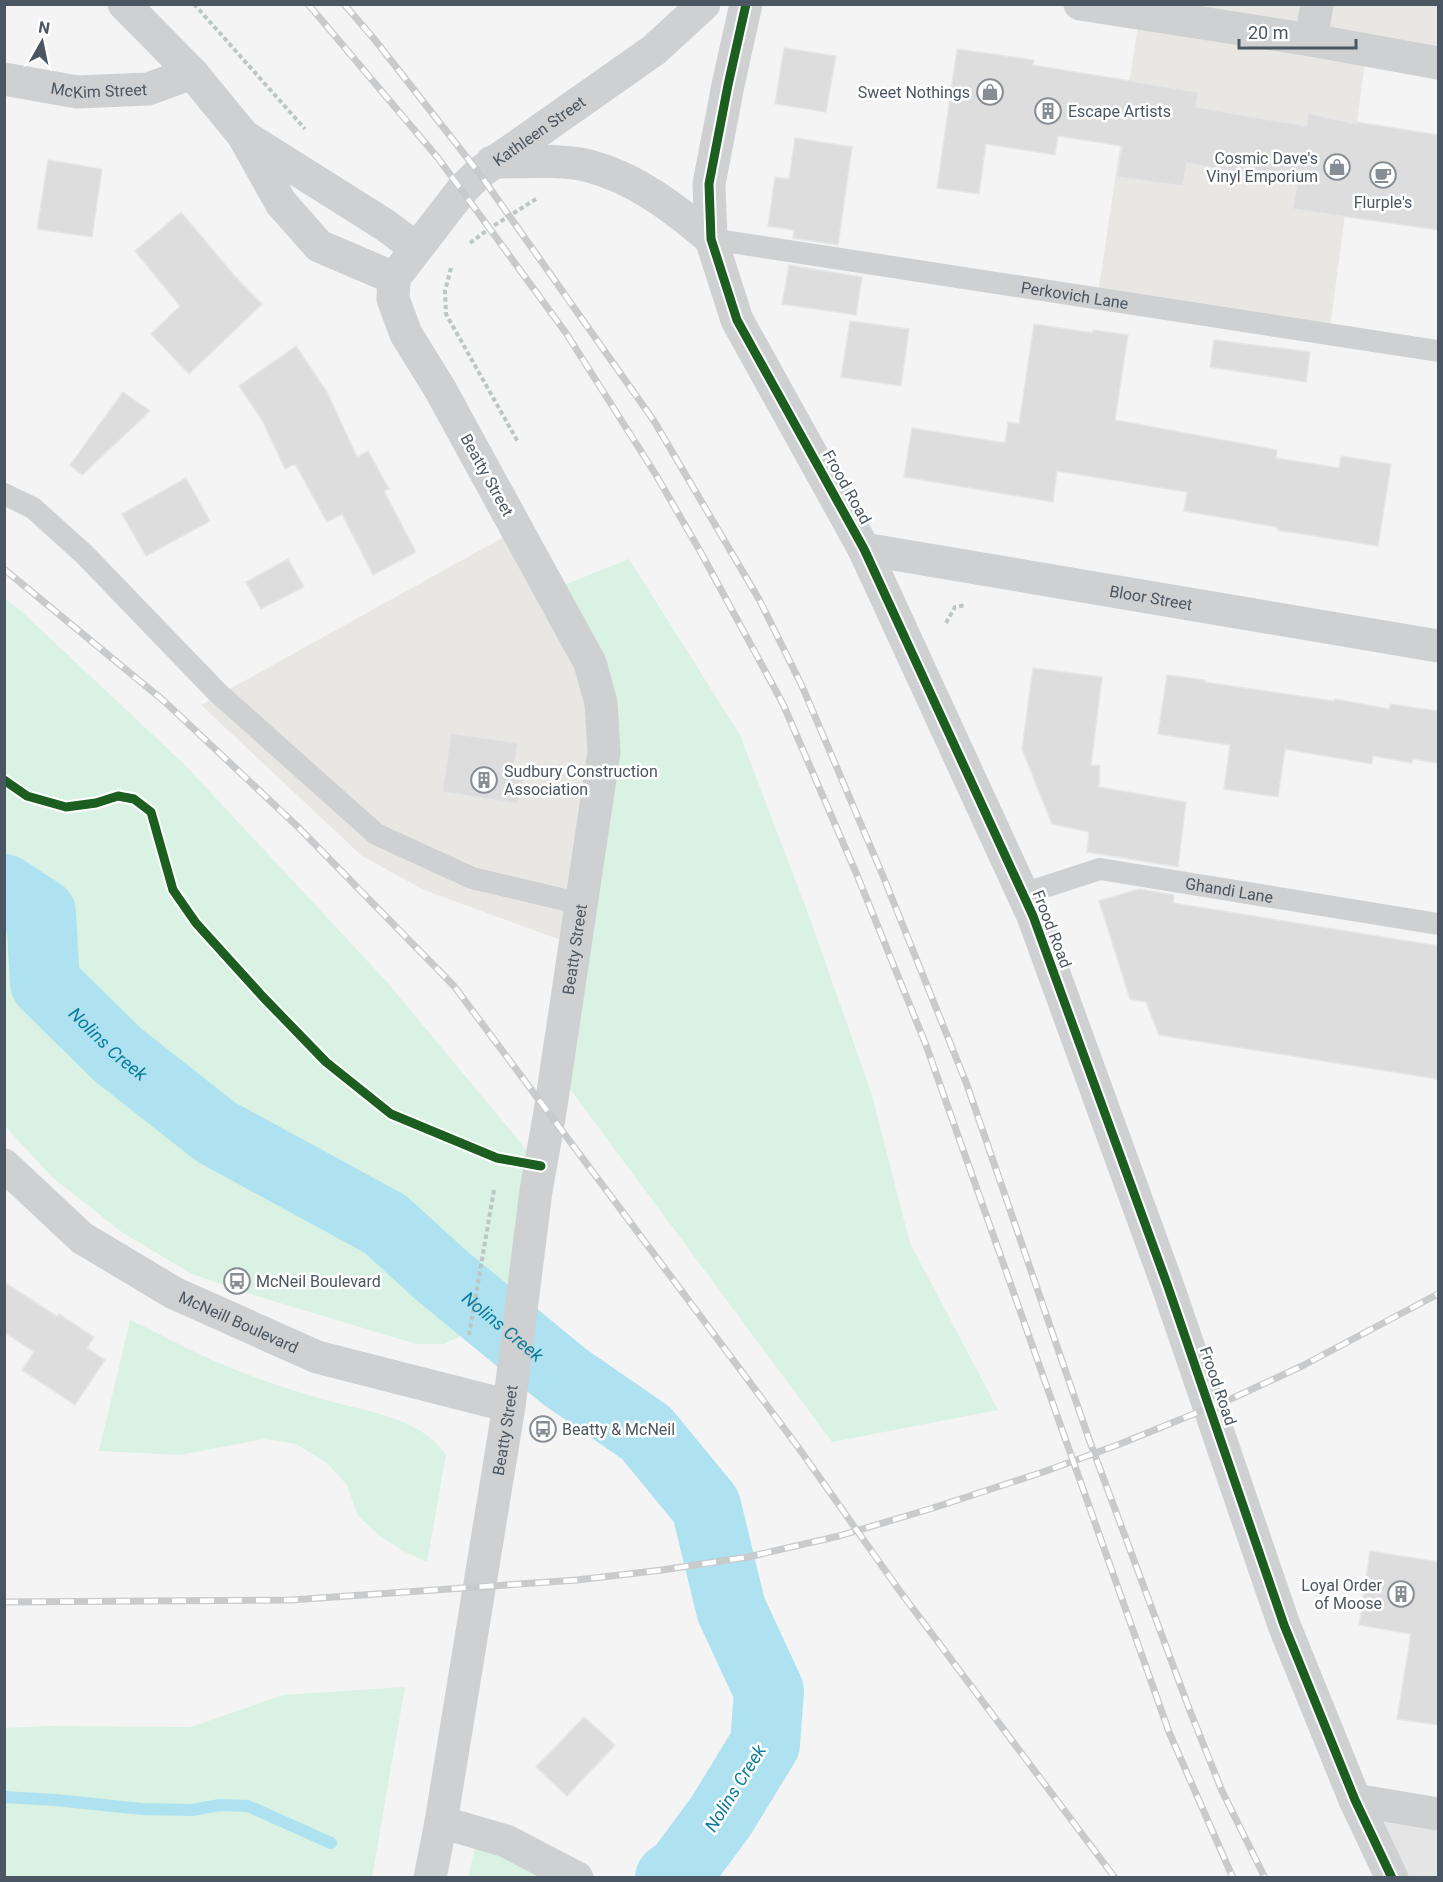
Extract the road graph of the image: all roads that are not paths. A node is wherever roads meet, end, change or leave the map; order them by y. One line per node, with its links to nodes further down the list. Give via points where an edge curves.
1 (124, 4): 8 (street)
2 (704, 4): 11 (street, Kathleen Street, via 654,50)
3 (746, 4): 12 (street, Frood Road, via 709,184)
4 (1080, 4): 6 (street)
5 (1317, 4): 6 (street)
6 (1311, 40): 7 (street)
7 (1438, 63)
8 (192, 73): 9 (street, McKim Street, via 148,89 77,92); 10 (street)
9 (4, 79)
10 (243, 135): 13 (street); 14 (street, via 281,203 320,246)
11 (492, 162): 12 (street, via 588,165 626,180 672,207); 13 (street, Kathleen Street, via 462,190)
12 (711, 238): 15 (lane, Perkovich Lane); 17 (street, Frood Road, via 737,320)
13 (416, 248): 14 (street, Kathleen Street)
14 (394, 278): 20 (street, Beatty Street, via 393,299 406,334 590,663 601,703 604,752)
15 (1438, 351)
16 (4, 494): 20 (lane, via 33,508 84,554 217,692 375,834 472,878)
17 (864, 549): 18 (street, Bloor Street); 19 (street, Frood Road)
18 (1438, 646)
19 (1023, 894): 21 (lane, Ghandi Lane, via 1100,868); 24 (street, Frood Road, via 1167,1284 1284,1625)
20 (582, 904): 23 (street, Beatty Street, via 536,1191)
21 (1438, 924)
22 (4, 1165): 23 (street, McNeill Boulevard, via 82,1238 174,1293 317,1357)
23 (509, 1406): 26 (street, Beatty Street)
24 (1355, 1800): 25 (street); 29 (street, Frood Road)
25 (1438, 1814)
26 (441, 1822): 27 (street, Beatty Street); 28 (street, via 506,1841)
27 (430, 1878)
28 (577, 1878)
29 (1392, 1878)

